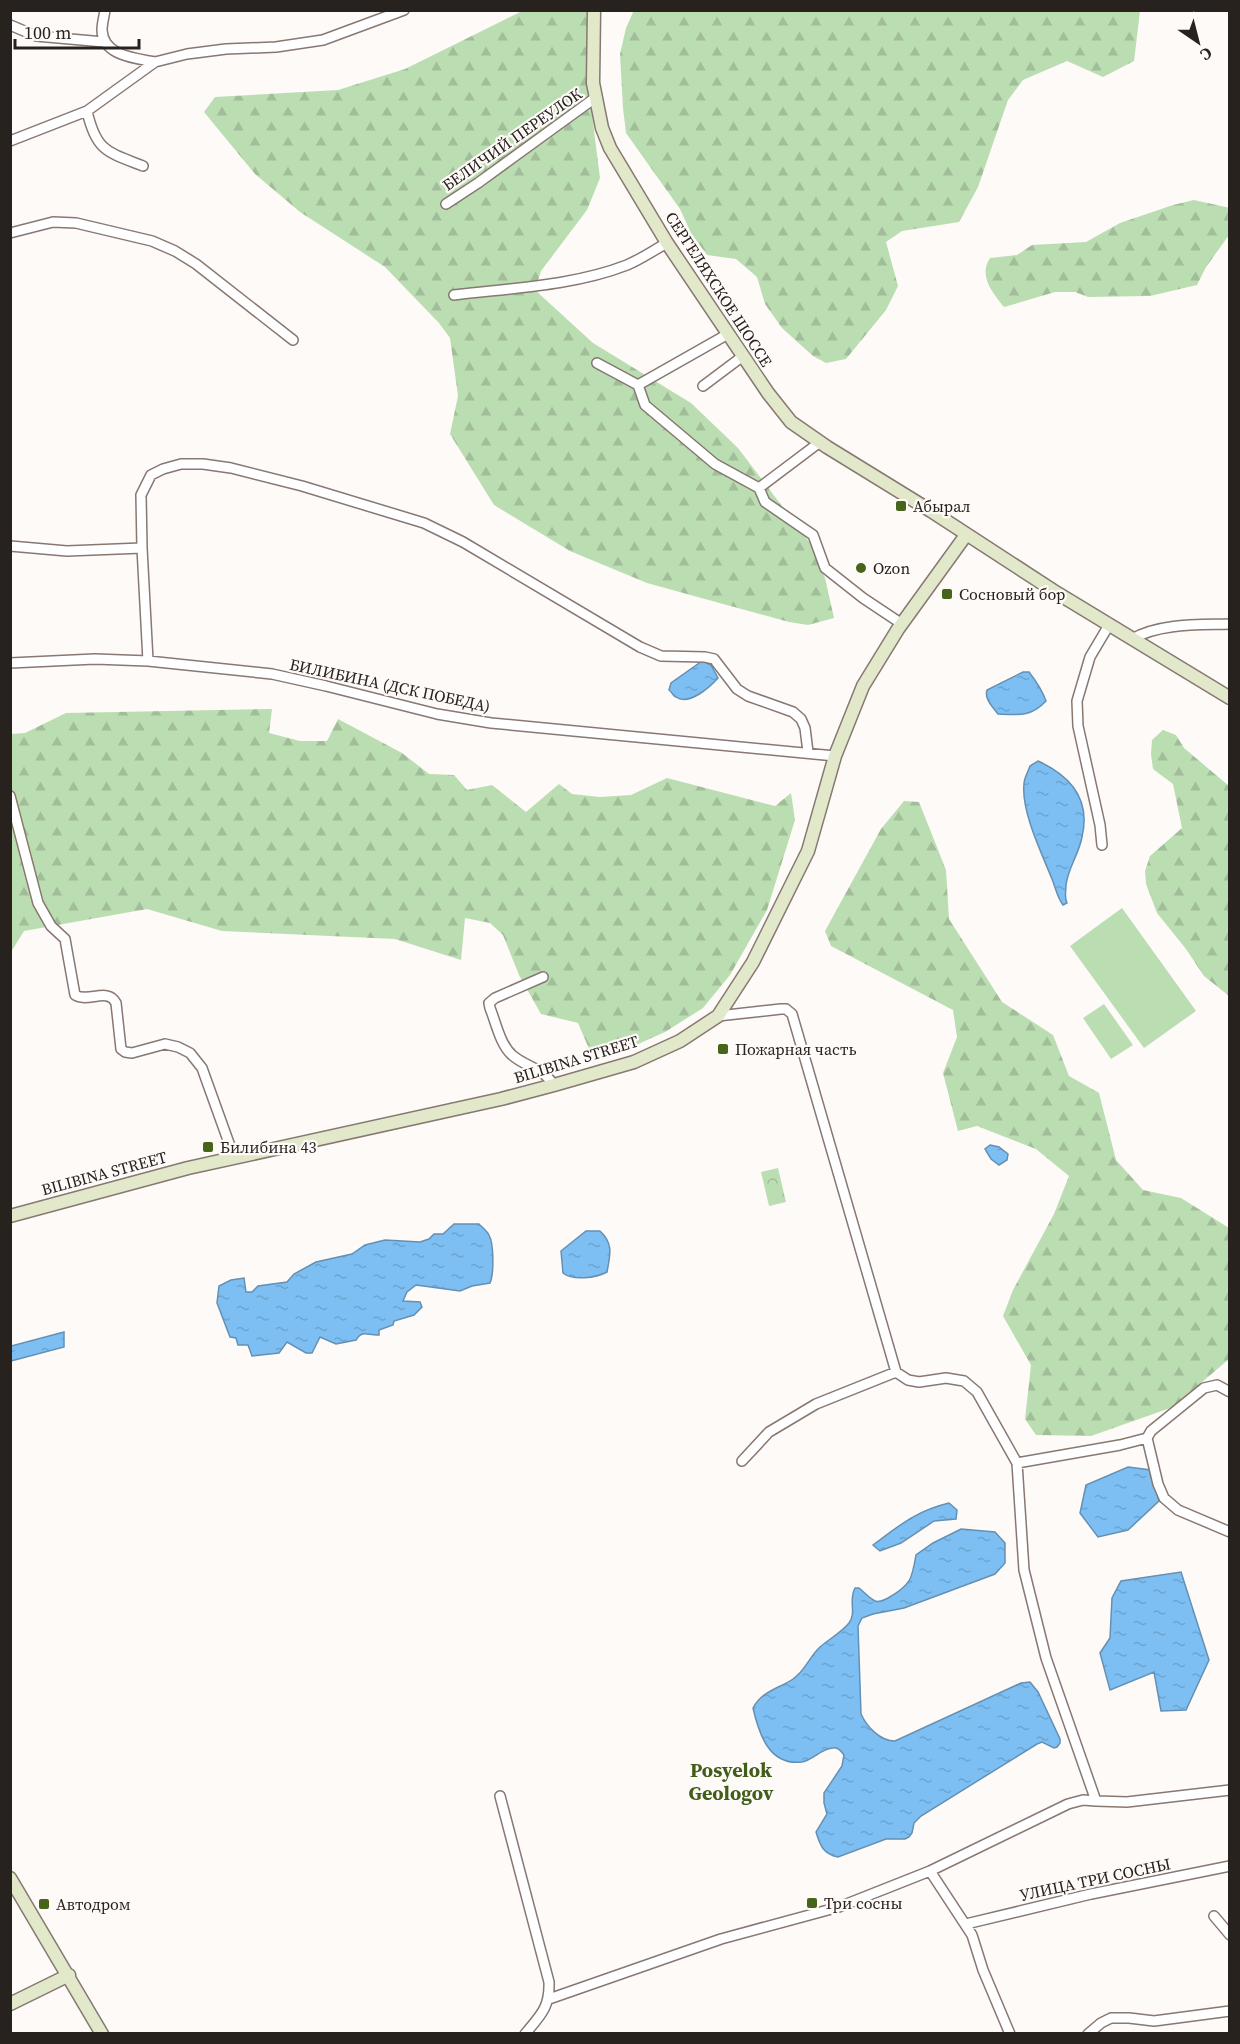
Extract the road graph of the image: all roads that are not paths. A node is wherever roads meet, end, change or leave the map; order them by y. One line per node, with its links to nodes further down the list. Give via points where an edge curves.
1 (105, 10): 5 (street)
2 (404, 10): 6 (street, via 323,40 187,54)
3 (594, 10): 7 (main road, СЕРГЕЛЯХСКОЕ ШОССЕ)
4 (10, 25): 5 (street, via 36,36)
5 (104, 42): 6 (street, via 118,53)
6 (155, 62): 8 (street)
7 (595, 98): 11 (street, БЕЛИЧИЙ ПЕРЕУЛОК); 13 (main road, СЕРГЕЛЯХСКОЕ ШОССЕ, via 610,148)
8 (87, 111): 9 (street); 10 (street, via 100,146)
9 (13, 138)
10 (143, 166)
11 (446, 204)
12 (10, 233): 16 (street, via 53,222 76,223 152,241 196,264)
13 (667, 243): 14 (street, via 609,271 545,284); 15 (main road, СЕРГЕЛЯХСКОЕ ШОССЕ)
14 (454, 295)
15 (728, 334): 17 (main road, СЕРГЕЛЯХСКОЕ ШОССЕ); 19 (street)
16 (293, 340)
17 (743, 356): 20 (street); 21 (main road, СЕРГЕЛЯХСКОЕ ШОССЕ, via 791,422)
18 (597, 363): 19 (street)
19 (638, 385): 22 (street, via 645,405 715,464)
20 (703, 386)
21 (819, 442): 22 (street); 23 (main road, СЕРГЕЛЯХСКОЕ ШОССЕ)
22 (759, 488): 26 (street, via 765,502 813,535 825,568)
23 (966, 535): 26 (main road, BILIBINA STREET); 28 (main road, СЕРГЕЛЯХСКОЕ ШОССЕ)
24 (10, 546): 25 (street, via 67,551)
25 (142, 548): 30 (street); 33 (street, via 141,495 146,483 151,475 181,464 231,468 376,507 464,542 640,647 661,656 714,659 737,689 801,719)
26 (902, 624): 34 (main road, BILIBINA STREET, via 863,686)
27 (1230, 624): 29 (street, via 1162,628)
28 (1109, 625): 29 (main road, СЕРГЕЛЯХСКОЕ ШОССЕ); 36 (street, via 1090,657 1077,701 1078,726)
29 (1132, 639): 32 (main road, СЕРГЕЛЯХСКОЕ ШОССЕ)
30 (148, 661): 31 (street, БИЛИБИНА (ДСК ПОБЕДА)); 33 (street, БИЛИБИНА (ДСК ПОБЕДА), via 272,674 437,714 491,723)
31 (10, 663)
32 (1230, 698)
33 (808, 752): 34 (street, БИЛИБИНА (ДСК ПОБЕДА))
34 (835, 756): 38 (main road, BILIBINA STREET, via 808,851 753,962)
35 (10, 796): 40 (street, via 38,903 51,926 65,939 75,995 114,998 121,1049 125,1052 165,1044 190,1053 202,1068)
36 (1101, 845)
37 (543, 977): 39 (street, via 489,1003 504,1046 513,1056 547,1074)
38 (718, 1016): 39 (main road, BILIBINA STREET, via 680,1041 634,1062); 42 (street, via 781,1009 792,1014)
39 (554, 1085): 40 (main road, BILIBINA STREET)
40 (234, 1157): 41 (main road, BILIBINA STREET)
41 (10, 1216)
42 (896, 1372): 45 (street, via 816,1404 769,1432); 46 (street, via 918,1382 946,1378 964,1381 976,1392)
43 (1230, 1392): 44 (street, via 1217,1385 1204,1388)
44 (1147, 1438): 46 (street); 47 (street, via 1164,1498 1178,1510)
45 (742, 1461)
46 (1017, 1463): 50 (street, via 1024,1570 1046,1658)
47 (1230, 1532)
48 (1230, 1790): 50 (street, via 1127,1802)
49 (500, 1796): 60 (street, via 549,1982)
50 (1096, 1801): 52 (street, via 1068,1804)
51 (1230, 1866): 55 (street, УЛИЦА ТРИ СОСНЫ)
52 (930, 1871): 55 (street); 60 (street, via 839,1907 721,1939)
53 (10, 1878): 57 (main road)
54 (1214, 1916): 56 (street)
55 (966, 1924): 66 (street)
56 (1230, 1935)
57 (54, 1950): 58 (main road); 59 (main road, via 54,1972)
58 (69, 1975): 59 (main road); 61 (main road)
59 (43, 1988): 61 (main road, via 64,1987); 62 (main road)
60 (549, 1999): 65 (street)
61 (83, 2000): 64 (main road)
62 (10, 2004)
63 (1230, 2011): 67 (street, via 1154,2021 1111,2018)
64 (102, 2034)
65 (525, 2034)
66 (1010, 2034)
67 (1088, 2034)

